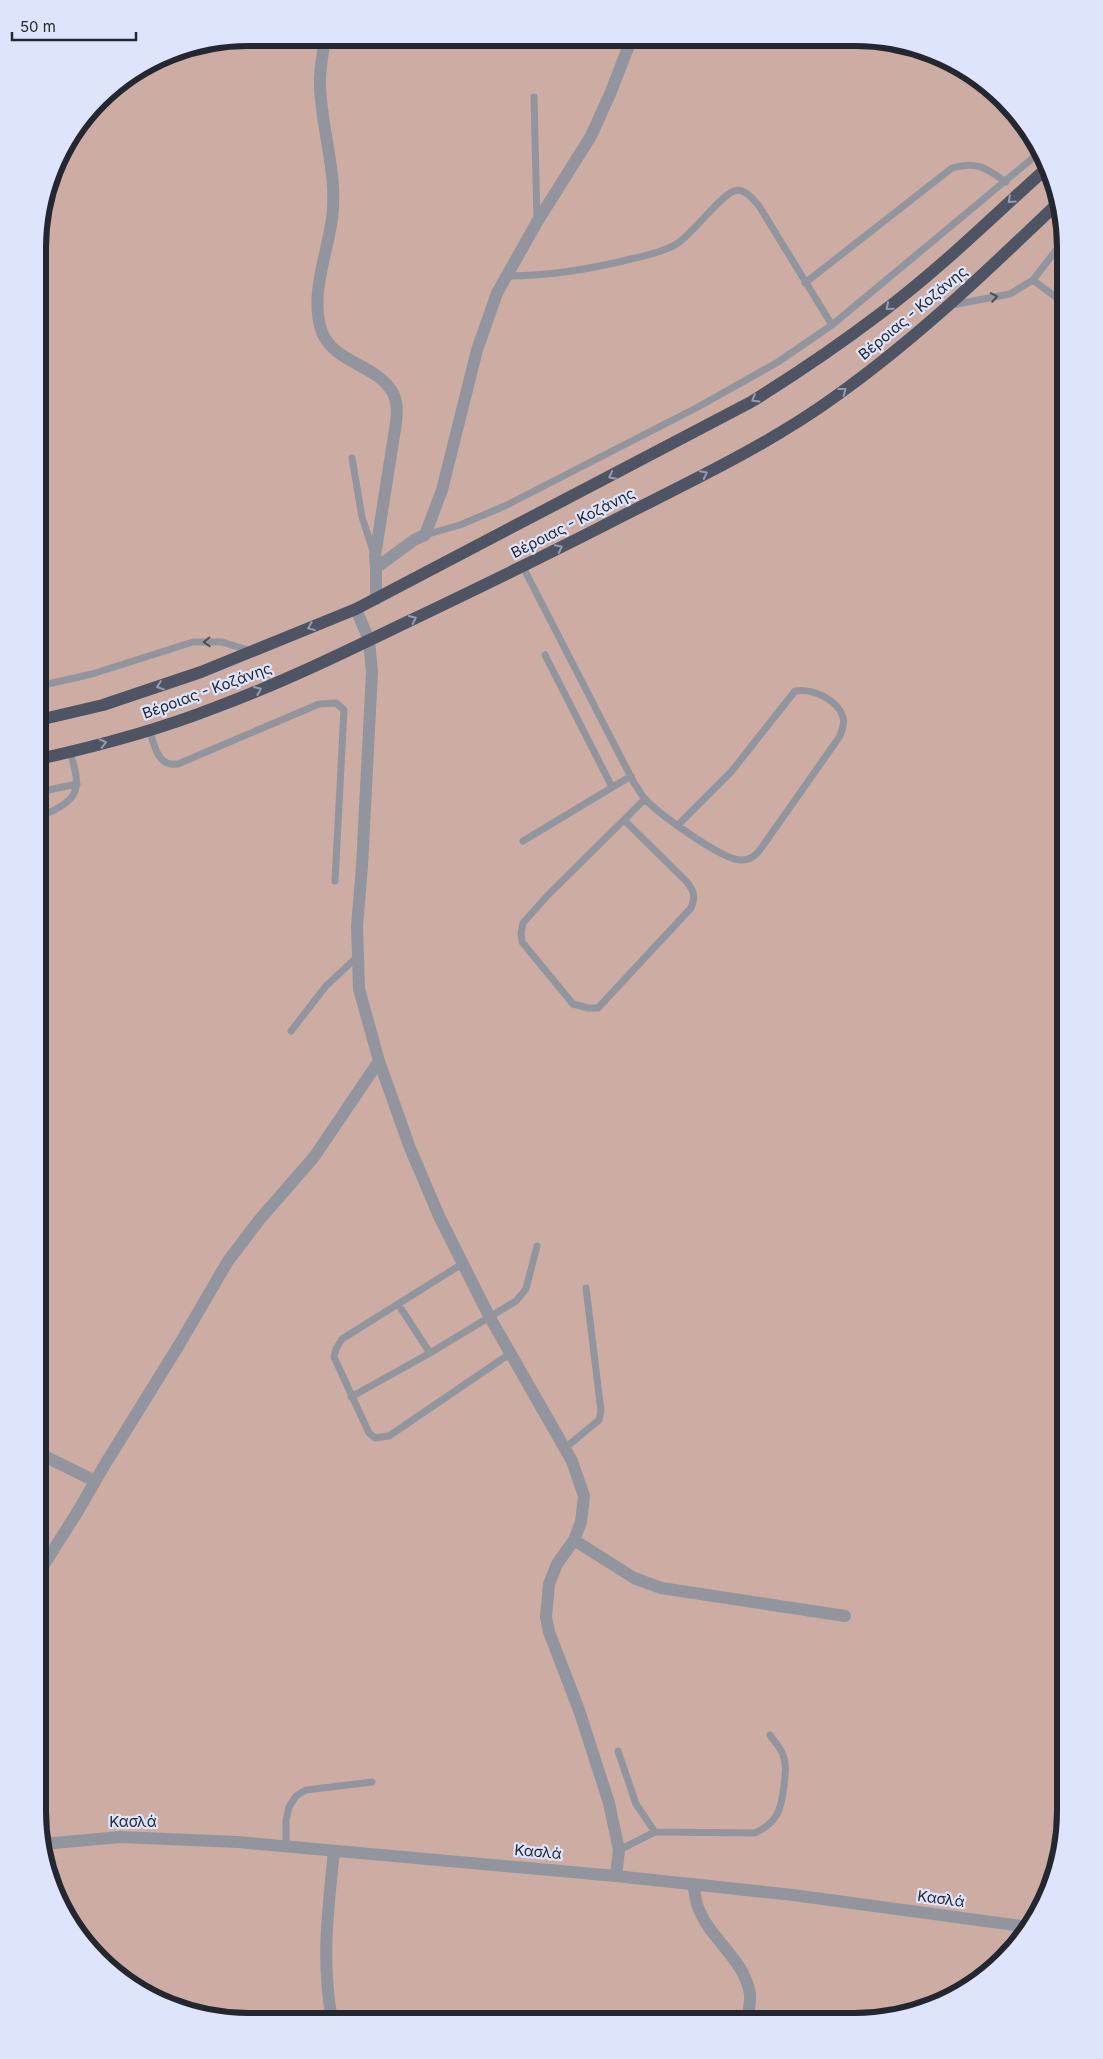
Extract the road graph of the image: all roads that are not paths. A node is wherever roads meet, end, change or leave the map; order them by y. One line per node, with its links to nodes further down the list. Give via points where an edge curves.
1 (324, 46): 18 (street, via 320,86 334,192 320,281 318,318 332,347 386,383 394,394 397,407)
2 (629, 46): 8 (street, via 591,136)
3 (534, 97): 8 (lane)
4 (1035, 157): 6 (lane)
5 (1042, 173): 20 (main road, Βέροιας - Κοζάνης, one-way to 20, via 895,302 813,362 751,402)
6 (1006, 182): 12 (lane, via 976,164 952,168); 15 (lane)
7 (1053, 208): 14 (main road, Βέροιας - Κοζάνης)
8 (537, 222): 10 (street)
9 (1057, 244): 11 (lane, via 1055,253)
10 (506, 276): 12 (lane, via 590,269 653,253 678,243 728,195 738,190 758,206); 17 (street, via 487,317 442,490)
11 (1033, 280): 13 (lane); 14 (lane, one-way to 11, via 1010,294)
12 (805, 283): 15 (lane)
13 (1057, 297)
14 (951, 305): 19 (main road, Βέροιας - Κοζάνης, one-way to 14, via 780,432 834,398)
15 (832, 325): 17 (lane, via 778,362 698,407 507,505)
16 (352, 458): 18 (lane, via 362,517)
17 (424, 535): 18 (street)
18 (375, 562): 20 (street)
19 (523, 567): 22 (main road, Βέροιας - Κοζάνης, one-way to 19); 30 (lane)
20 (376, 599): 21 (main road, Βέροιας - Κοζάνης)
21 (356, 609): 22 (street); 23 (main road, Βέροιας - Κοζάνης, one-way to 23)
22 (369, 640): 27 (main road, Βέροιας - Κοζάνης, one-way to 22, via 222,705); 40 (street, via 372,672)
23 (254, 652): 25 (lane, one-way to 25, via 222,642 193,642 92,674); 26 (main road, Βέροιας - Κοζάνης, one-way to 26, via 102,705)
24 (545, 655): 32 (lane)
25 (46, 684)
26 (46, 718)
27 (149, 729): 28 (main road, Βέροιας - Κοζάνης, one-way to 27); 39 (lane, via 162,762 178,764 319,704 336,703 344,710)
28 (70, 752): 29 (main road, Βέροιας - Κοζάνης); 31 (lane)
29 (46, 757)
30 (631, 776): 32 (lane); 34 (lane)
31 (77, 784): 33 (lane); 35 (lane, via 68,802)
32 (612, 787): 38 (lane)
33 (46, 791)
34 (645, 799): 36 (lane); 37 (lane)
35 (46, 814)
36 (624, 820): 36 (lane, via 547,896 524,923 521,933 522,942 573,1004 580,1007 598,1008 695,900 694,890)
37 (678, 825): 37 (lane, via 731,858 754,857 840,736 843,717 836,705 813,691 795,691 731,772)
38 (523, 841)
39 (335, 881)
40 (357, 957): 41 (lane, via 326,986); 42 (street, via 359,989)
41 (291, 1031)
42 (379, 1061): 44 (street, via 410,1148); 53 (street, via 314,1157 228,1261)
43 (537, 1246): 47 (lane, via 526,1289 516,1301)
44 (462, 1264): 46 (lane); 47 (street)
45 (586, 1288): 51 (lane, via 600,1420)
46 (398, 1304): 49 (lane); 50 (lane, via 342,1339 336,1349 334,1357)
47 (489, 1316): 48 (street); 49 (lane)
48 (511, 1352): 50 (lane, via 382,1438 375,1438 369,1433); 51 (street)
49 (430, 1353): 50 (lane)
50 (351, 1397)
51 (565, 1448): 54 (street, via 584,1496 582,1522)
52 (46, 1457): 53 (street)
53 (95, 1481): 55 (street)
54 (574, 1540): 56 (street, via 634,1578 661,1588); 63 (street, via 557,1564 549,1584 546,1617 606,1793)
55 (46, 1561)
56 (845, 1616)
57 (770, 1735): 60 (lane, via 783,1753 786,1768 782,1806 768,1827 755,1833)
58 (618, 1751): 60 (lane, via 636,1804)
59 (372, 1782): 62 (lane, via 306,1790 296,1796 286,1820)
60 (655, 1832): 63 (lane)
61 (49, 1843): 62 (street, Κασλά, via 154,1837)
62 (286, 1847): 64 (street, Κασλά)
63 (619, 1850): 65 (street)
64 (334, 1851): 65 (street, Κασλά); 68 (street, via 325,1961)
65 (616, 1876): 66 (street, Κασλά)
66 (694, 1884): 67 (street, Κασλά); 69 (street, via 698,1907 746,1976 750,1996)
67 (1021, 1926)
68 (331, 2013)
69 (748, 2013)

